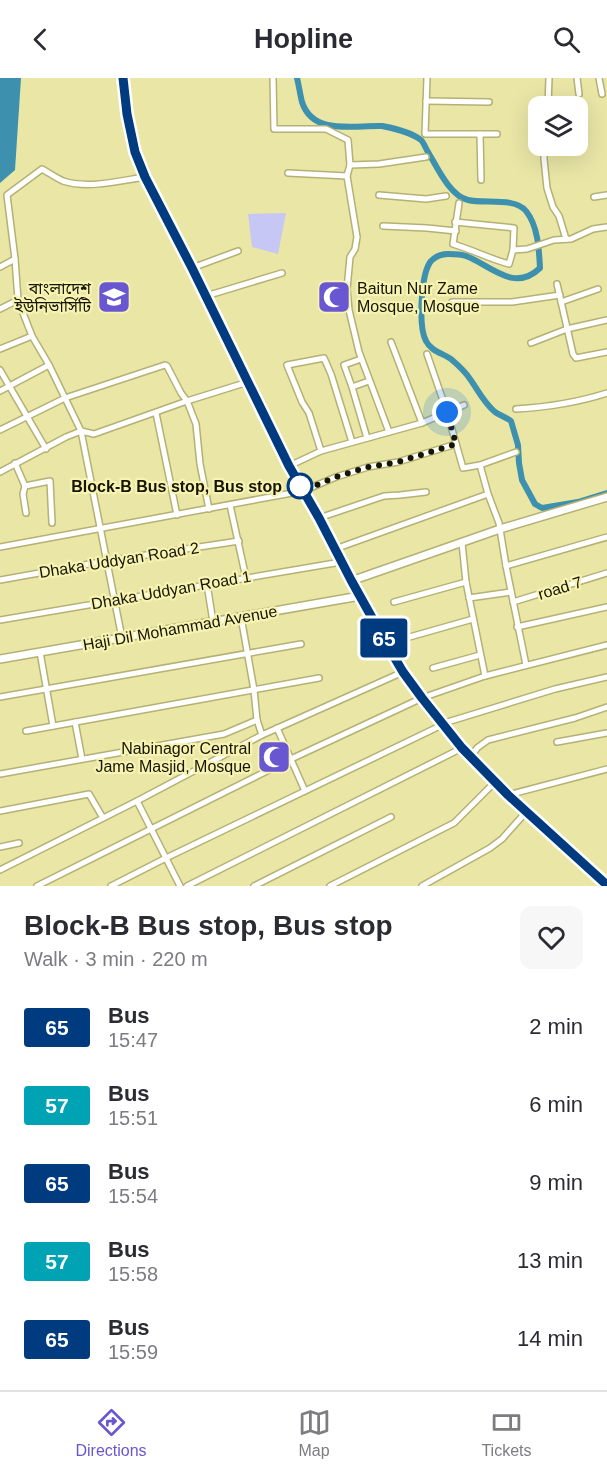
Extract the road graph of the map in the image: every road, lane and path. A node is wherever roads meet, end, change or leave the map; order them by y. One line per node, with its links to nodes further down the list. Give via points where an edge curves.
1 (123, 78): 19 (highway, via 133,143)
2 (273, 78): 16 (street, via 274,129 326,129 348,140)
3 (427, 78): 10 (street)
4 (549, 78): 9 (street)
5 (577, 78): 7 (street)
6 (599, 78): 8 (street)
7 (579, 94)
8 (602, 94)
9 (548, 96)
10 (426, 102): 11 (street); 12 (street, via 425,134)
11 (489, 102)
12 (480, 134): 13 (street); 20 (street)
13 (497, 134)
14 (544, 156): 30 (street, via 547,188)
15 (426, 157): 16 (street)
16 (350, 165): 18 (street)
17 (288, 173): 18 (street)
18 (347, 176): 53 (street, via 357,237 350,257 347,289)
19 (145, 177): 33 (street, via 76,183 62,181 42,169 7,195); 35 (highway)
20 (481, 180)
21 (379, 195): 23 (street, via 426,199)
22 (607, 195): 24 (street)
23 (446, 196)
24 (594, 196)
25 (459, 203): 26 (street)
26 (456, 222): 29 (street); 31 (street, via 514,228)
27 (383, 226): 29 (street)
28 (607, 227): 30 (street)
29 (456, 231): 31 (street, via 453,244 490,259 509,264)
30 (566, 239): 31 (street)
31 (513, 250)
32 (238, 251): 35 (street)
33 (15, 260): 34 (street); 41 (street)
34 (0, 267)
35 (192, 268): 40 (highway)
36 (282, 273): 40 (street)
37 (557, 284): 39 (street)
38 (597, 288): 43 (street)
39 (560, 295): 42 (street, via 512,302); 43 (street)
40 (206, 296): 57 (highway)
41 (18, 300): 44 (street); 47 (street)
42 (452, 302)
43 (561, 302): 46 (street)
44 (0, 309)
45 (607, 320): 46 (street)
46 (567, 329): 49 (street); 51 (street, via 576,358)
47 (32, 336): 50 (street); 54 (street)
48 (391, 342): 69 (street)
49 (531, 343)
50 (0, 348)
51 (607, 352)
52 (427, 354): 66 (street)
53 (362, 359): 56 (street); 59 (street, via 344,365)
54 (49, 365): 58 (street); 62 (street)
55 (0, 370): 58 (street)
56 (369, 381): 59 (street); 72 (street)
57 (248, 382): 63 (street); 81 (highway)
58 (9, 386): 60 (street); 68 (street)
59 (352, 387): 73 (street)
60 (0, 391)
61 (607, 393): 65 (street, via 571,404)
62 (65, 398): 63 (street, via 165,365); 68 (street); 71 (street)
63 (187, 401): 67 (street); 89 (street, via 196,424)
64 (464, 405): 66 (street)
65 (516, 409)
66 (447, 412): 69 (street); 75 (street)
67 (156, 413): 71 (street, via 94,434); 91 (street)
68 (27, 417): 70 (street); 76 (street)
69 (422, 423): 72 (street)
70 (0, 430)
71 (81, 431): 76 (street); 94 (street)
72 (389, 432): 73 (street)
73 (367, 438): 74 (street)
74 (352, 442): 77 (street); 77 (street, via 324,358 287,365)
75 (456, 444): 80 (street, via 463,468); 84 (street, via 368,467)
76 (46, 449): 79 (street)
77 (321, 450): 81 (street)
78 (516, 452): 80 (street)
79 (15, 463): 82 (street); 83 (street)
80 (480, 465): 86 (street)
81 (289, 466): 84 (highway)
82 (0, 472)
83 (25, 486): 90 (street); 93 (street, via 50,481)
84 (303, 491): 88 (street); 92 (highway)
85 (426, 492): 92 (street, via 384,496)
86 (488, 494): 95 (street); 100 (street)
87 (607, 497): 95 (street)
88 (230, 505): 89 (street); 97 (street)
89 (209, 510): 91 (street)
90 (26, 513)
91 (177, 515): 94 (street)
92 (319, 518): 100 (highway)
93 (52, 523)
94 (101, 529): 99 (street); 101 (street)
95 (500, 529): 98 (street); 103 (street)
96 (607, 537): 103 (street)
97 (238, 540): 101 (street, Dhaka Uddyan Road 2); 105 (street)
98 (462, 543): 107 (street); 108 (street)
99 (0, 547)
100 (335, 549): 102 (highway)
101 (106, 561): 106 (street, Dhaka Uddyan Road 2); 113 (street)
102 (342, 562): 105 (street, Dhaka Uddyan Road 1); 107 (highway)
103 (506, 567): 110 (street)
104 (607, 573): 115 (street, road 7)
105 (246, 578): 109 (street, Dhaka Uddyan Road 1)
106 (0, 580)
107 (351, 580): 111 (highway)
108 (466, 582): 112 (street); 114 (street)
109 (207, 584): 113 (street, Dhaka Uddyan Road 1); 120 (street)
110 (511, 592): 112 (street); 115 (street)
111 (360, 596): 117 (street, Haji Dil Mohammad Avenue); 125 (highway)
112 (469, 598): 119 (street)
113 (114, 600): 118 (street, Dhaka Uddyan Road 1); 122 (street)
114 (394, 602)
115 (513, 602): 121 (street)
116 (607, 607): 121 (street)
117 (241, 617): 120 (street, Haji Dil Mohammad Avenue); 127 (street)
118 (0, 620)
119 (473, 620): 125 (street, via 399,640); 128 (street)
120 (213, 622): 122 (street, Haji Dil Mohammad Avenue)
121 (518, 627): 130 (street)
122 (122, 638): 126 (street, Haji Dil Mohammad Avenue)
123 (301, 644): 127 (street)
124 (607, 645): 130 (street)
125 (390, 650): 132 (highway)
126 (40, 652): 129 (street, Haji Dil Mohammad Avenue); 136 (street)
127 (248, 653): 136 (street); 137 (street)
128 (480, 655): 131 (street); 133 (street)
129 (0, 659)
130 (526, 665): 133 (street)
131 (433, 668)
132 (403, 672): 139 (highway); 145 (street)
133 (485, 676): 139 (street)
134 (607, 677): 143 (street)
135 (319, 678): 137 (street)
136 (46, 689): 138 (street); 144 (street)
137 (254, 690): 141 (street); 142 (street)
138 (0, 697)
139 (422, 698): 143 (highway); 153 (street)
140 (607, 707): 151 (street, via 488,740)
141 (257, 720): 148 (street); 152 (street, via 224,734)
142 (75, 723): 144 (street); 152 (street)
143 (442, 724): 150 (highway); 157 (street)
144 (53, 726): 146 (street)
145 (277, 728): 148 (street); 153 (street)
146 (26, 731)
147 (607, 733): 149 (street)
148 (262, 735): 159 (street)
149 (557, 742)
150 (462, 748): 151 (highway); 173 (street)
151 (471, 758): 156 (highway)
152 (82, 759): 155 (street)
153 (291, 759): 157 (street); 164 (street)
154 (607, 769): 158 (street)
155 (0, 774)
156 (495, 782): 158 (highway); 175 (street, via 454,823)
157 (305, 791): 167 (street)
158 (508, 795): 161 (highway)
159 (137, 801): 163 (street); 164 (street)
160 (0, 811): 163 (street, via 89,794)
161 (526, 812): 169 (highway); 176 (street, via 490,848)
162 (391, 817): 174 (street)
163 (103, 818): 168 (street)
164 (151, 829): 167 (street); 170 (street)
165 (18, 843): 166 (street)
166 (0, 847)
167 (166, 858): 171 (street); 172 (street)
168 (0, 870)
169 (607, 885)
170 (37, 886)
171 (111, 886)
172 (180, 886)
173 (187, 886)
174 (254, 886)
175 (330, 886)
176 (422, 886)

